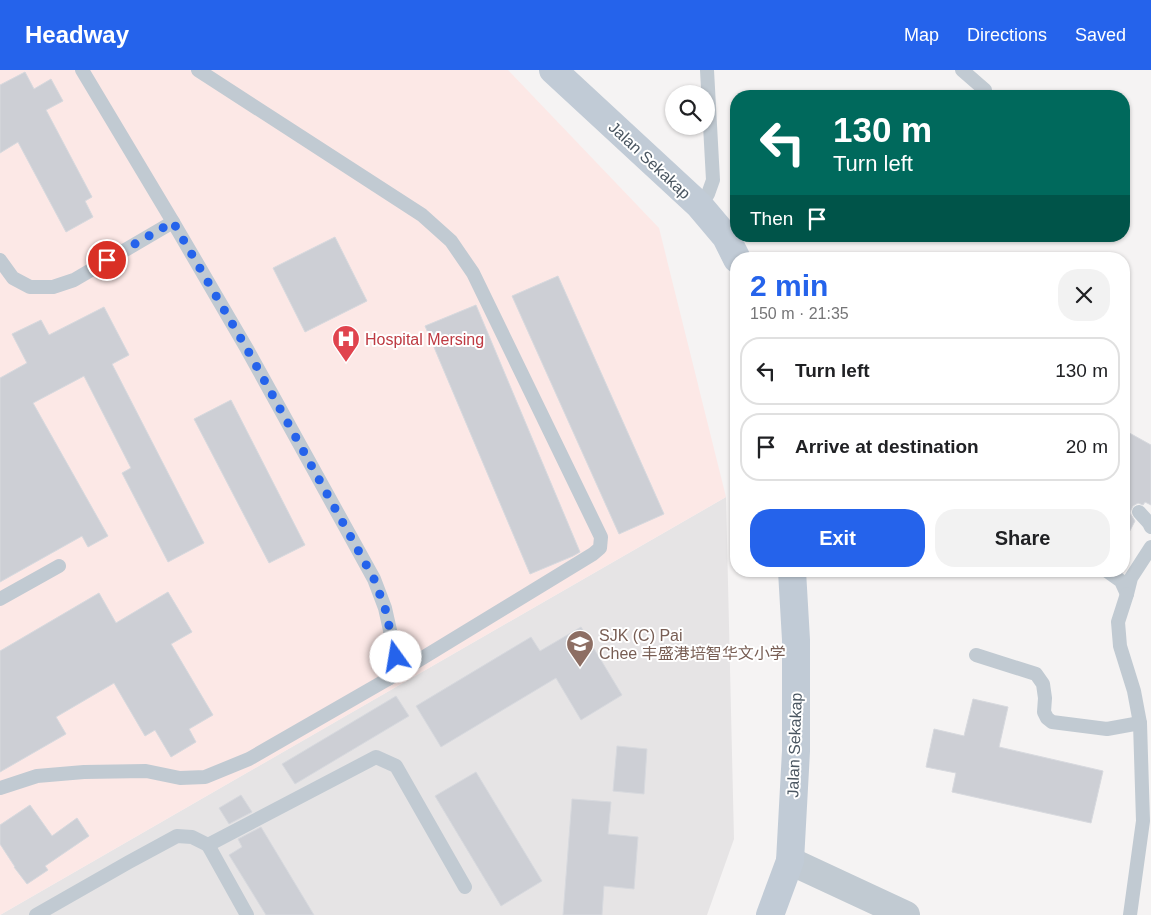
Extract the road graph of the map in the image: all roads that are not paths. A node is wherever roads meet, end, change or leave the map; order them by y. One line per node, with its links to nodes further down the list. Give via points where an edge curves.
1 (82, 70): 8 (lane)
2 (198, 70): 20 (lane, via 422,215 451,241 473,273 601,537 600,548 593,554)
3 (552, 70): 7 (street, Jalan Sekakap)
4 (707, 70): 7 (lane, via 713,180)
5 (962, 70): 6 (lane)
6 (985, 90)
7 (699, 205): 9 (street, Jalan Sekakap)
8 (173, 222): 10 (lane, via 74,280 52,287 30,287 13,278); 20 (lane, via 374,579 385,608 396,657)
9 (733, 252)
10 (0, 260)
11 (1139, 512): 12 (lane)
12 (1151, 527)
13 (1151, 547): 17 (lane, via 1131,578)
14 (59, 566): 18 (lane)
15 (792, 577): 24 (street, Jalan Sekakap, via 796,751)
16 (1115, 577): 17 (lane)
17 (1127, 594): 21 (lane, via 1118,622 1120,646)
18 (0, 599)
19 (976, 655): 21 (lane, via 1036,674 1043,684 1044,712 1052,722 1107,729)
20 (388, 679): 22 (lane, via 249,759 205,777 180,778 146,771 84,772 37,776)
21 (1140, 723): 30 (lane, via 1143,820)
22 (0, 788)
23 (208, 845): 25 (lane, via 376,757 396,766); 26 (lane, via 192,837 177,836); 27 (lane)
24 (790, 861): 28 (street, Jalan Sekakap); 29 (street)
25 (465, 887)
26 (36, 915)
27 (247, 915)
28 (770, 915)
29 (906, 915)
30 (1130, 915)

